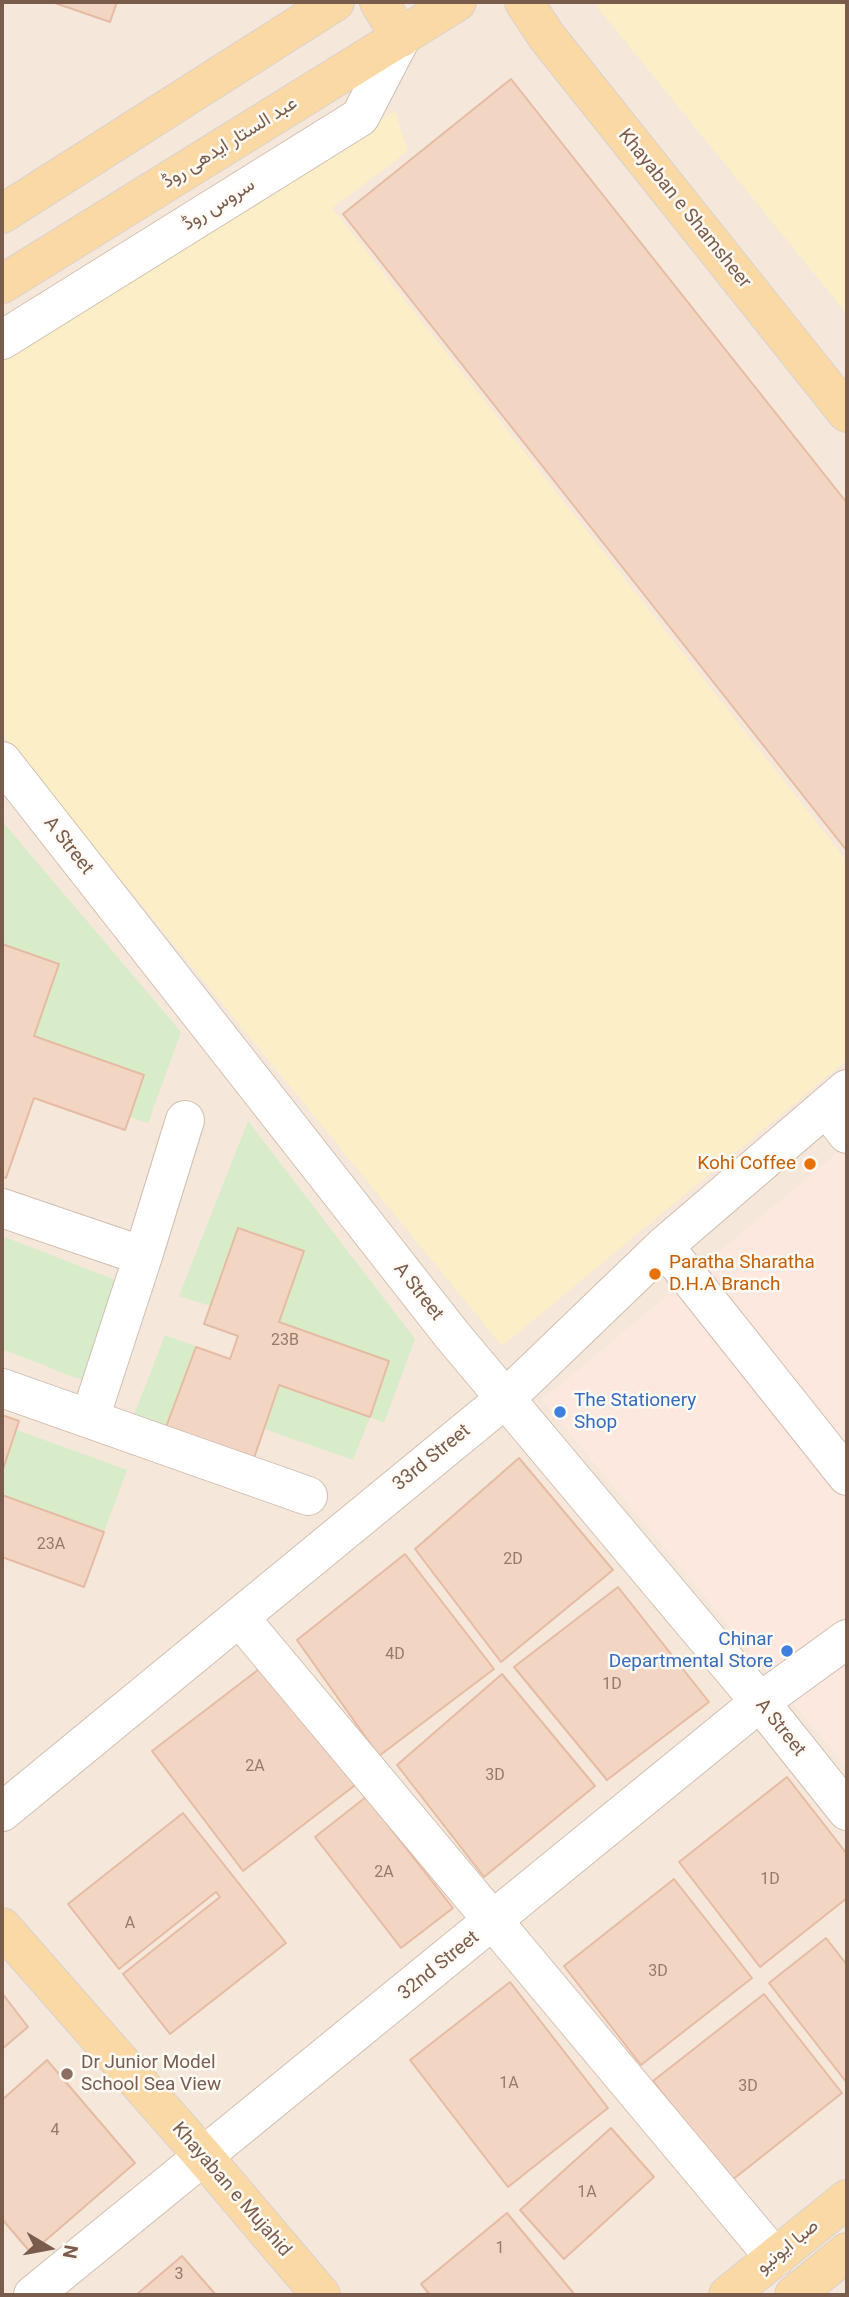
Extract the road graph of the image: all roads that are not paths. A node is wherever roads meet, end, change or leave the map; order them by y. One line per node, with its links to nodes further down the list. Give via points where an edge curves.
1 (335, 2): 6 (main road)
2 (379, 2): 5 (main road)
3 (457, 2): 5 (main road, عبد الستار ایدھی روڈ)
4 (524, 2): 9 (main road, Khayaban e Shamsheer)
5 (401, 38): 7 (main road, عبد الستار ایدھی روڈ); 8 (street, سروس روڈ, via 360,117)
6 (2, 214)
7 (2, 284)
8 (2, 340)
9 (847, 414)
10 (2, 761): 17 (street, A Street)
11 (840, 1110): 14 (street, 33rd Street)
12 (185, 1120): 15 (street)
13 (2, 1208): 15 (street)
14 (664, 1246): 17 (street, 33rd Street); 19 (street)
15 (143, 1256): 18 (street)
16 (2, 1388): 18 (street)
17 (506, 1398): 21 (street, 33rd Street); 23 (street, A Street)
18 (90, 1418): 20 (street)
19 (847, 1476)
20 (308, 1496)
21 (239, 1616): 25 (street, 33rd Street); 26 (street)
22 (847, 1639): 23 (street, 32nd Street)
23 (760, 1702): 24 (street, A Street); 26 (street, 32nd Street)
24 (847, 1811)
25 (2, 1812)
26 (494, 1920): 28 (street, 32nd Street); 31 (street)
27 (2, 1927): 28 (main road, Khayaban e Mujahid)
28 (204, 2157): 32 (street, 32nd Street); 33 (main road, Khayaban e Mujahid)
29 (847, 2199): 31 (main road, صبا ایونیو)
30 (847, 2252): 35 (main road)
31 (775, 2258): 34 (main road, صبا ایونیو)
32 (33, 2295)
33 (321, 2295)
34 (728, 2295)
35 (794, 2295)

